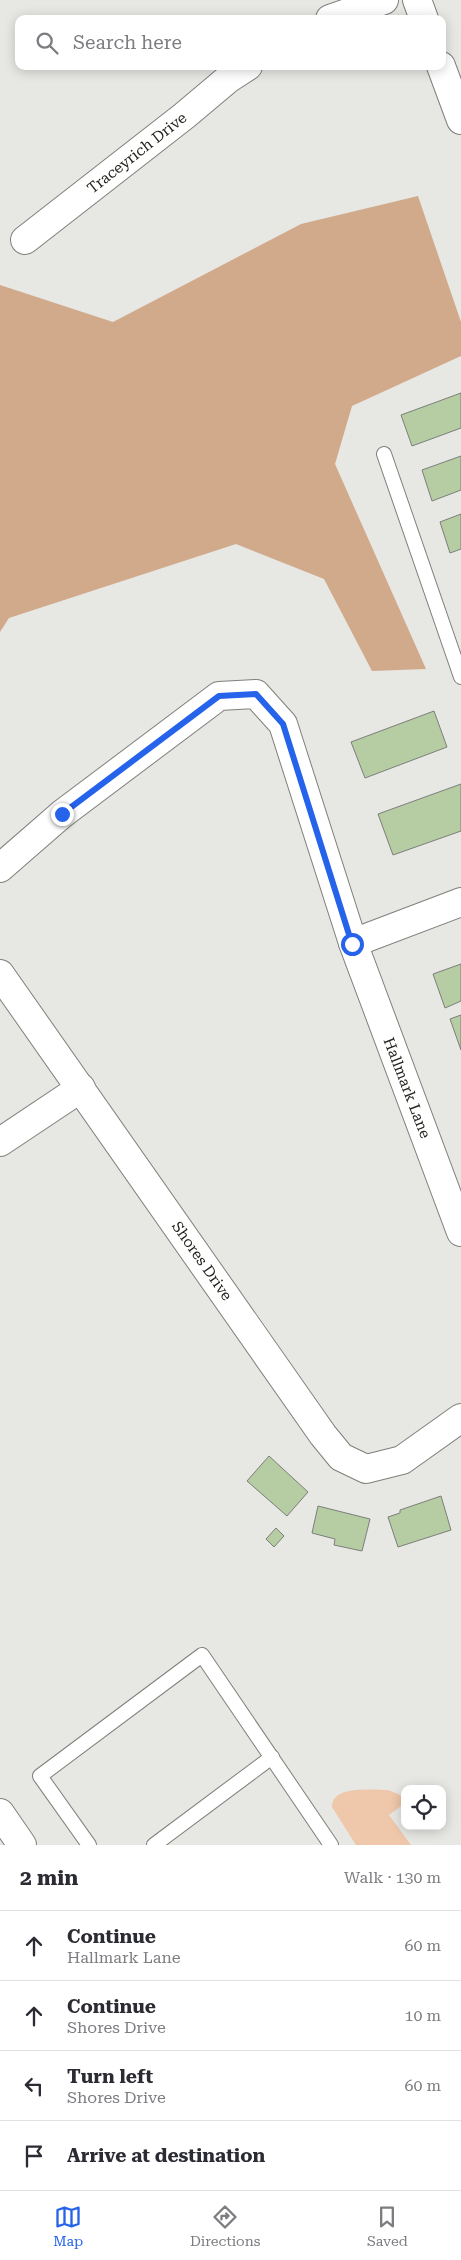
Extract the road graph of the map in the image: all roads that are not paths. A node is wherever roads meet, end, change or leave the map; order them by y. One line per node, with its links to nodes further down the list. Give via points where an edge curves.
1 (384, 0): 3 (street)
2 (417, 0): 4 (street)
3 (341, 15)
4 (423, 15)
5 (242, 70): 8 (street, Traceyrich Drive)
6 (442, 70): 7 (street)
7 (461, 120)
8 (25, 240)
9 (384, 454): 10 (lane)
10 (461, 677)
11 (0, 868): 13 (street, Hallmark Lane, via 62,814 219,696 256,694 283,724)
12 (461, 902): 13 (street)
13 (352, 944): 17 (street, Hallmark Lane)
14 (0, 974): 15 (street, Shores Drive)
15 (81, 1088): 16 (street); 18 (street, Shores Drive, via 323,1435 342,1457 366,1469 402,1460)
16 (0, 1142)
17 (461, 1232)
18 (461, 1418)
19 (272, 1757): 22 (lane, via 202,1655 40,1776); 23 (lane); 24 (lane)
20 (0, 1813): 21 (street)
21 (22, 1845)
22 (89, 1845)
23 (154, 1845)
24 (331, 1845)

